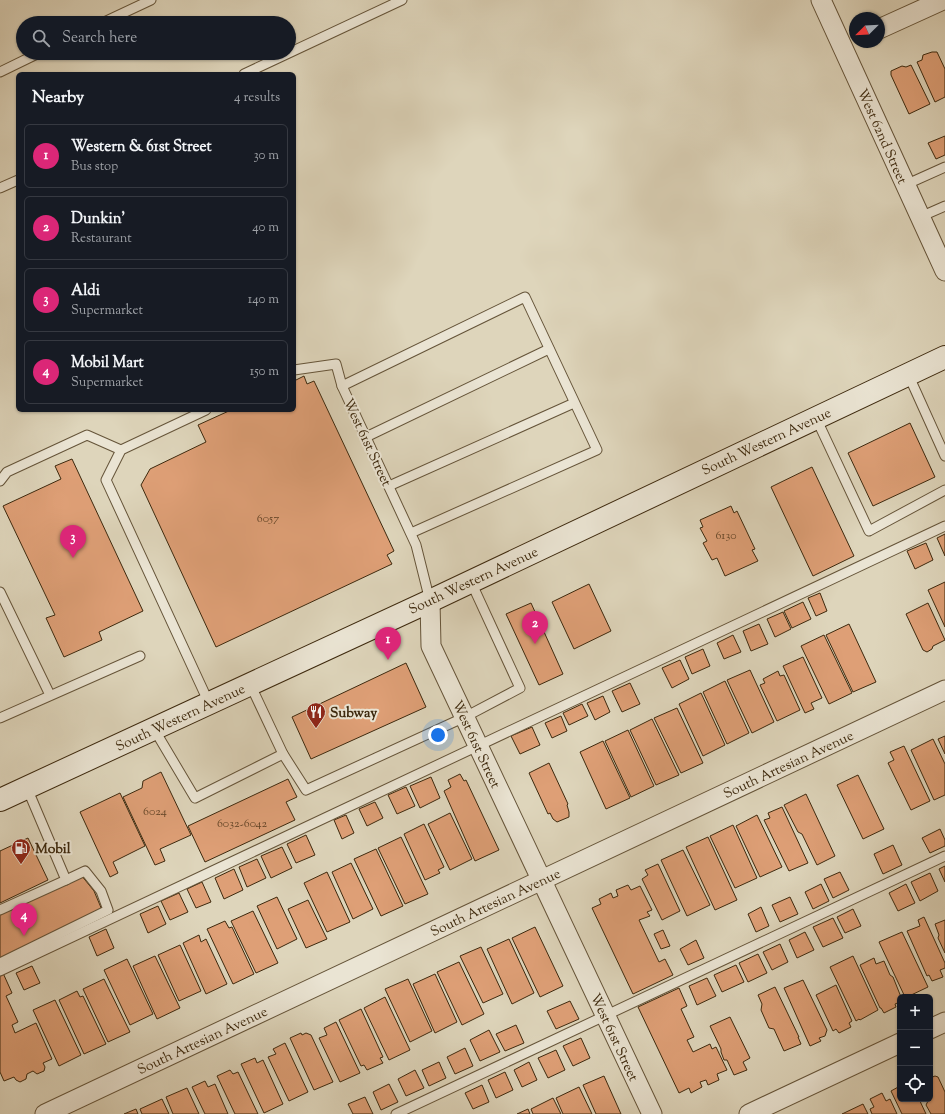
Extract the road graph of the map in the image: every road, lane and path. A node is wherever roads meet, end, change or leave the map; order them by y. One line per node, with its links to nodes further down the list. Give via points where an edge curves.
1 (151, 0): 5 (lane)
2 (402, 0): 9 (lane)
3 (821, 0): 7 (street, West 62nd Street)
4 (943, 0): 6 (street)
5 (117, 16)
6 (885, 26)
7 (849, 44)
8 (851, 48): 16 (street, West 62nd Street)
9 (296, 50)
10 (25, 60): 12 (lane)
11 (274, 60): 13 (lane)
12 (0, 72)
13 (248, 72)
14 (945, 167): 16 (lane)
15 (16, 181): 17 (lane)
16 (906, 185): 19 (street, West 62nd Street)
17 (0, 188)
18 (945, 206): 19 (lane)
19 (920, 217): 20 (street, West 62nd Street)
20 (945, 271)
21 (549, 349): 25 (lane, via 524,296); 26 (lane); 29 (lane)
22 (945, 356): 24 (main road, South Western Avenue)
23 (296, 370): 25 (lane, West 61st Street, via 336,364)
24 (908, 374): 28 (main road, South Western Avenue); 31 (lane)
25 (342, 386): 29 (lane, West 61st Street)
26 (574, 403): 33 (lane); 36 (lane, via 597,450)
27 (202, 412): 30 (lane)
28 (816, 418): 34 (lane, via 869,531); 37 (main road, South Western Avenue)
29 (366, 437): 33 (lane, West 61st Street)
30 (121, 450): 32 (lane, via 87,435 7,472); 44 (lane, via 106,480)
31 (945, 456)
32 (0, 481)
33 (389, 486): 36 (lane, West 61st Street)
34 (945, 490)
35 (945, 526): 48 (lane)
36 (411, 533): 39 (lane, West 61st Street)
37 (471, 582): 39 (main road, South Western Avenue); 45 (lane, via 520,688)
38 (0, 592): 43 (lane)
39 (430, 601): 41 (main road, South Western Avenue); 45 (street, West 61st Street, via 431,646)
40 (140, 656): 43 (lane)
41 (250, 684): 44 (main road, South Western Avenue); 49 (lane)
42 (945, 690): 54 (street, South Artesian Avenue)
43 (50, 695): 46 (lane)
44 (209, 703): 47 (main road, South Western Avenue)
45 (465, 717): 48 (street, West 61st Street); 49 (lane, via 306,790)
46 (0, 718)
47 (154, 729): 49 (lane, via 195,798); 50 (main road, South Western Avenue)
48 (479, 746): 54 (street, West 61st Street); 57 (lane)
49 (283, 754)
50 (27, 788): 51 (main road, South Western Avenue); 53 (lane)
51 (0, 800)
52 (945, 856): 58 (lane)
53 (66, 880): 55 (lane); 56 (lane, via 85,871 101,891 108,910)
54 (541, 880): 58 (street, West 61st Street); 62 (street, South Artesian Avenue)
55 (0, 910)
56 (0, 963)
57 (0, 971)
58 (605, 1016): 63 (lane); 64 (street, West 61st Street)
59 (945, 1022): 60 (street)
60 (933, 1028)
61 (897, 1044): 65 (street)
62 (45, 1114)
63 (396, 1114)
64 (652, 1114)
65 (749, 1114)

